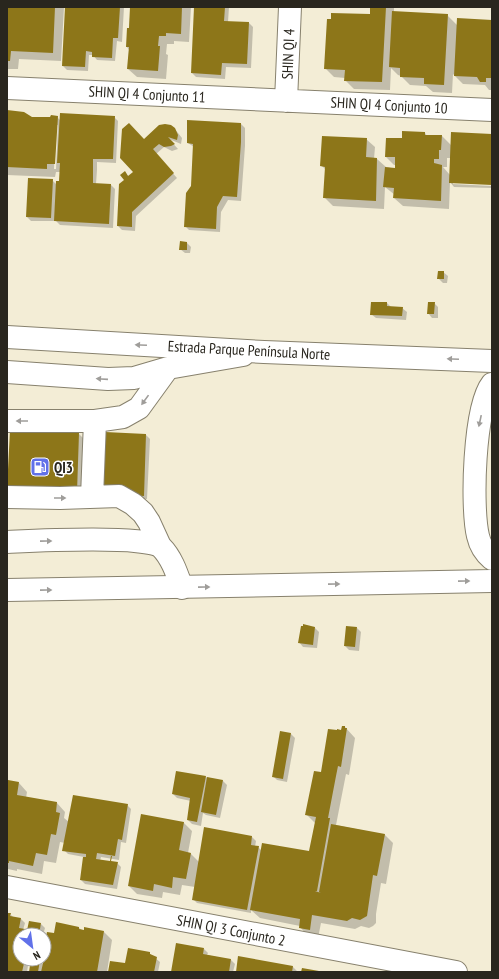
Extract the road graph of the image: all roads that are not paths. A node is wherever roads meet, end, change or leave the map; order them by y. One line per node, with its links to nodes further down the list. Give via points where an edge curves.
1 (290, 7): 3 (main road, SHIN QI 4)
2 (7, 88): 3 (main road, SHIN QI 4 Conjunto 11)
3 (286, 101): 4 (main road, SHIN QI 4 Conjunto 10)
4 (492, 110)
5 (7, 337): 6 (main road, Estrada Parque Península Norte, one-way to 5)
6 (264, 352): 7 (main road, Estrada Parque Península Norte, one-way to 6); 8 (main road)
7 (492, 361)
8 (168, 368): 9 (main road, one-way to 9, via 134,378 108,379); 12 (main road, one-way to 12, via 139,408 123,417)
9 (7, 372)
10 (492, 384): 17 (main road, one-way to 17, via 484,399 477,435 475,480 478,535 481,545)
11 (7, 421): 12 (main road, one-way to 11)
12 (96, 421): 14 (main road)
13 (7, 497): 14 (main road, one-way to 14)
14 (92, 497): 16 (main road, via 119,496 133,504 150,522)
15 (7, 542): 16 (main road, one-way to 16, via 104,540 150,542)
16 (160, 546): 19 (main road, via 175,570)
17 (492, 559)
18 (492, 581): 19 (main road, one-way to 18)
19 (182, 588): 20 (main road, one-way to 19)
20 (7, 590)
21 (7, 887): 22 (main road, SHIN QI 3 Conjunto 2)
22 (456, 972)

